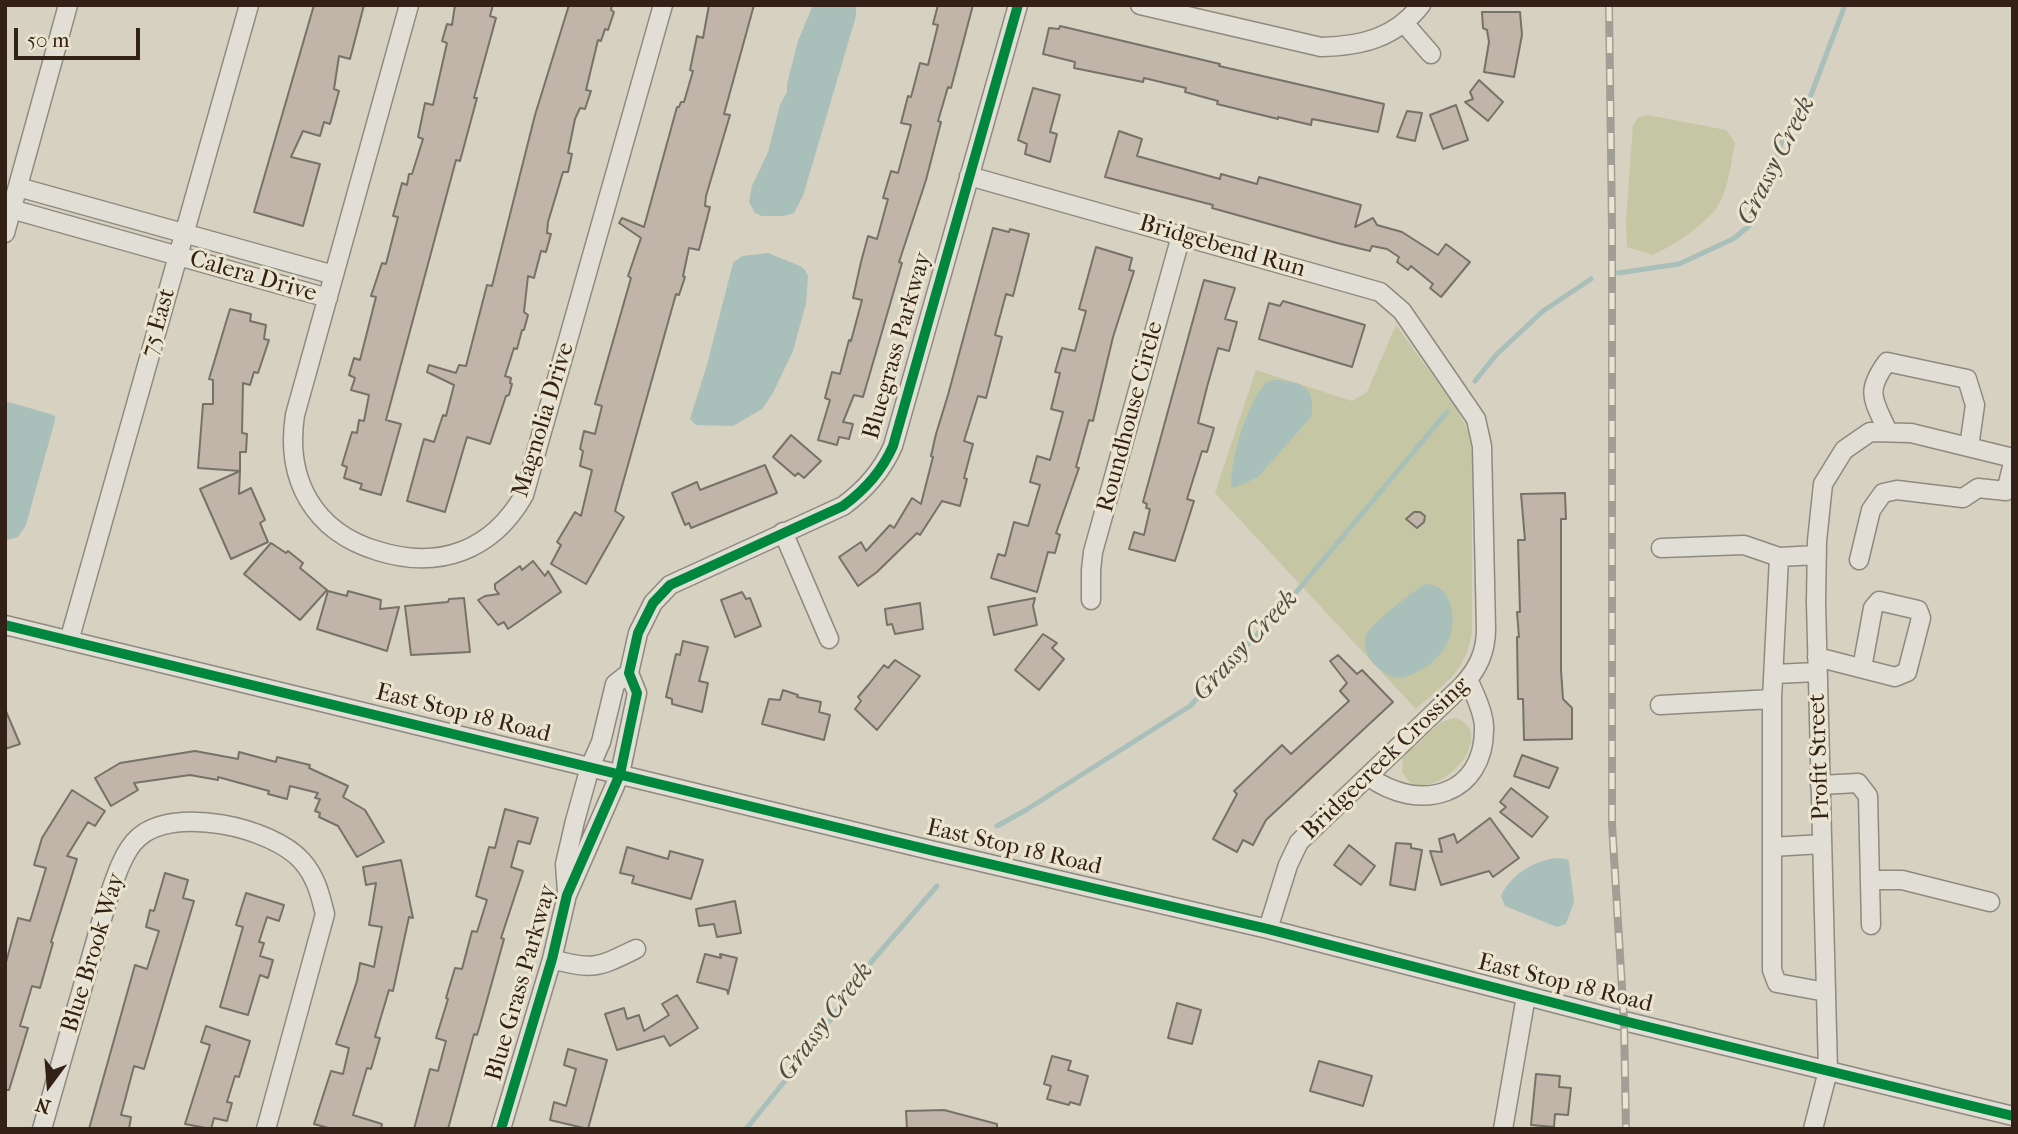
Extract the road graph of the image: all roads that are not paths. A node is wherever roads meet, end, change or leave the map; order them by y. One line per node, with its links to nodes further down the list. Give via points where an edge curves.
1 (68, 5): 12 (street)
2 (249, 5): 14 (street, 75 East)
3 (409, 5): 18 (street, Magnolia Drive)
4 (663, 5): 19 (street, Magnolia Drive, via 529,480 517,507 485,540 458,553 400,558 350,541 334,531 312,505 294,464 292,431)
5 (1018, 5): 11 (street, Bluegrass Parkway)
6 (1140, 5): 8 (street)
7 (1421, 5): 9 (street)
8 (1209, 13): 9 (street, via 1321,47 1379,39)
9 (1404, 23): 10 (street)
10 (1431, 54)
11 (969, 176): 16 (street, Bridgebend Run); 25 (street, Bluegrass Parkway, via 888,458 843,506)
12 (18, 187): 13 (street); 14 (street, Calera Drive)
13 (11, 209): 15 (street); 17 (street, Calera Drive)
14 (185, 232): 17 (street, 75 East); 18 (street, Calera Drive)
15 (5, 233)
16 (1181, 236): 20 (street, Bridgebend Run, via 1380,292 1402,311); 30 (street, Roundhouse Circle, via 1093,552)
17 (179, 255): 19 (street, Calera Drive); 33 (street, 75 East)
18 (334, 275): 19 (street, Magnolia Drive)
19 (328, 299)
20 (1476, 419): 38 (street, Bridgecreek Crossing, via 1482,446 1486,629 1483,654)
21 (1888, 432): 22 (street, via 1911,432); 22 (street, via 1872,394 1875,378 1887,362 1967,379 1975,405); 27 (street, Profit Street, via 1870,432 1844,450 1822,484)
22 (1969, 447): 23 (street)
23 (2013, 458)
24 (2013, 463): 29 (street, via 2006,491 1978,488 1963,498 1897,490 1883,494 1871,510)
25 (783, 531): 32 (street); 36 (street, Bluegrass Parkway, via 670,585 653,603 638,633)
26 (1661, 548): 28 (street, via 1744,545)
27 (1817, 555): 28 (street); 34 (street, Profit Street)
28 (1779, 557): 37 (street)
29 (1860, 560)
30 (1091, 600)
31 (5, 625): 33 (street, East Stop 18 Road)
32 (829, 639)
33 (69, 640): 41 (street, East Stop 18 Road)
34 (1817, 664): 35 (street); 37 (street); 44 (street, Profit Street)
35 (1862, 668): 35 (street, via 1895,677 1907,672 1921,618 1918,610 1879,601 1873,608)
36 (629, 673): 41 (street, Bluegrass Parkway, via 615,684); 42 (street, Bluegrass Parkway, via 637,693)
37 (1774, 674): 39 (street)
38 (1468, 679): 43 (street, Bridgecreek Crossing); 43 (street, via 1484,724 1480,754 1463,780 1440,795 1427,797 1396,793)
39 (1772, 699): 40 (street); 46 (street)
40 (1660, 705)
41 (590, 767): 42 (street, East Stop 18 Road); 48 (street, Blue Grass Parkway, via 565,864)
42 (620, 774): 48 (street, Blue Grass Parkway); 51 (street, East Stop 18 Road)
43 (1368, 776): 51 (street, Bridgecreek Crossing, via 1292,852)
44 (1820, 785): 45 (street, Profit Street); 47 (street, via 1858,783 1868,796)
45 (1822, 844): 46 (street); 54 (street, Profit Street)
46 (1772, 847): 54 (street, via 1772,970 1777,982)
47 (1870, 880): 49 (street, via 1902,880); 50 (street)
48 (567, 895): 53 (street, Blue Grass Parkway)
49 (1990, 902)
50 (1871, 925)
51 (1268, 929): 55 (street, East Stop 18 Road)
52 (636, 949): 53 (street, via 605,964 579,967)
53 (552, 959): 60 (street, Blue Grass Parkway)
54 (1826, 992): 56 (street, Profit Street)
55 (1526, 996): 56 (street, East Stop 18 Road); 61 (street)
56 (1828, 1071): 57 (street, East Stop 18 Road); 62 (street, Profit Street)
57 (2013, 1116)
58 (42, 1129): 59 (street, Blue Brook Way, via 119,869 137,838 157,825 187,820 272,839 300,859 316,879 325,914)
59 (266, 1129)
60 (501, 1129)
61 (1503, 1129)
62 (1813, 1129)

